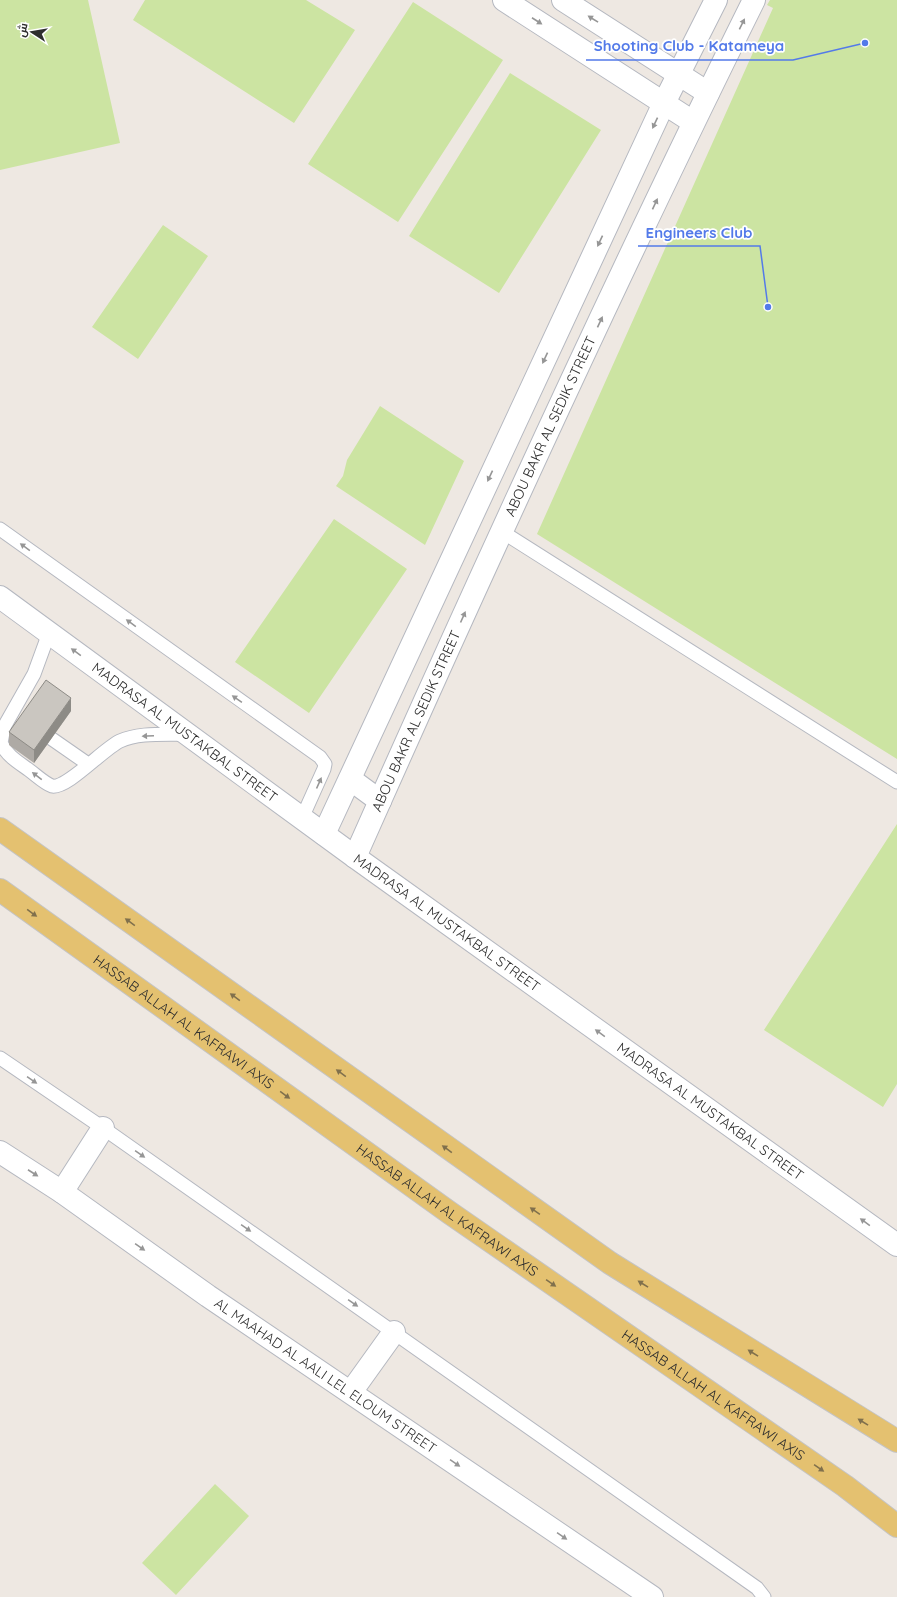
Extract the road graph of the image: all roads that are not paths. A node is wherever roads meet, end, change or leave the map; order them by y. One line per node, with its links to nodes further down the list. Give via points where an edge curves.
1 (504, 0): 7 (street, one-way to 7)
2 (563, 0): 5 (street, one-way to 2)
3 (716, 0): 5 (street)
4 (754, 0): 6 (street, ABOU BAKR AL SEDIK STREET, one-way to 4)
5 (678, 74): 6 (street); 7 (street)
6 (708, 92): 8 (street, ABOU BAKR AL SEDIK STREET)
7 (664, 103): 8 (street); 18 (street, one-way to 18)
8 (694, 122): 10 (street, ABOU BAKR AL SEDIK STREET, one-way to 8)
9 (0, 529): 21 (lane, one-way to 9, via 324,769 325,764 320,757)
10 (501, 531): 19 (lane); 20 (street, ABOU BAKR AL SEDIK STREET, one-way to 10)
11 (0, 597): 12 (street, MADRASA AL MUSTAKBAL STREET)
12 (49, 633): 13 (lane, via 37,666); 15 (street, MADRASA AL MUSTAKBAL STREET, one-way to 12)
13 (14, 712): 14 (lane); 17 (lane, one-way to 13, via 71,780 59,786 45,782 4,750 1,743 2,735)
14 (26, 721)
15 (187, 734): 17 (lane, one-way to 17, via 131,737 107,748); 21 (street, MADRASA AL MUSTAKBAL STREET)
16 (52, 739): 17 (lane)
17 (88, 764)
18 (350, 779): 20 (street); 23 (street)
19 (897, 782)
20 (380, 801): 24 (street, ABOU BAKR AL SEDIK STREET)
21 (302, 818): 23 (street, MADRASA AL MUSTAKBAL STREET)
22 (0, 829): 33 (main road, one-way to 22, via 610,1263)
23 (324, 834): 24 (street, MADRASA AL MUSTAKBAL STREET)
24 (355, 857): 30 (street, MADRASA AL MUSTAKBAL STREET, one-way to 24)
25 (0, 890): 34 (main road, HASSAB ALLAH AL KAFRAWI AXIS, one-way to 34, via 450,1213 845,1486)
26 (0, 1058): 27 (lane, one-way to 27)
27 (103, 1128): 29 (street); 31 (lane, one-way to 31)
28 (0, 1152): 29 (street, AL MAAHAD AL AALI LEL ELOUM STREET, one-way to 29)
29 (62, 1192): 32 (street, AL MAAHAD AL AALI LEL ELOUM STREET, one-way to 32, via 208,1296)
30 (897, 1245)
31 (394, 1332): 32 (street); 36 (lane, via 751,1583)
32 (351, 1392): 35 (street, AL MAAHAD AL AALI LEL ELOUM STREET, one-way to 35)
33 (897, 1441)
34 (897, 1526)
35 (652, 1597)
36 (764, 1597)

